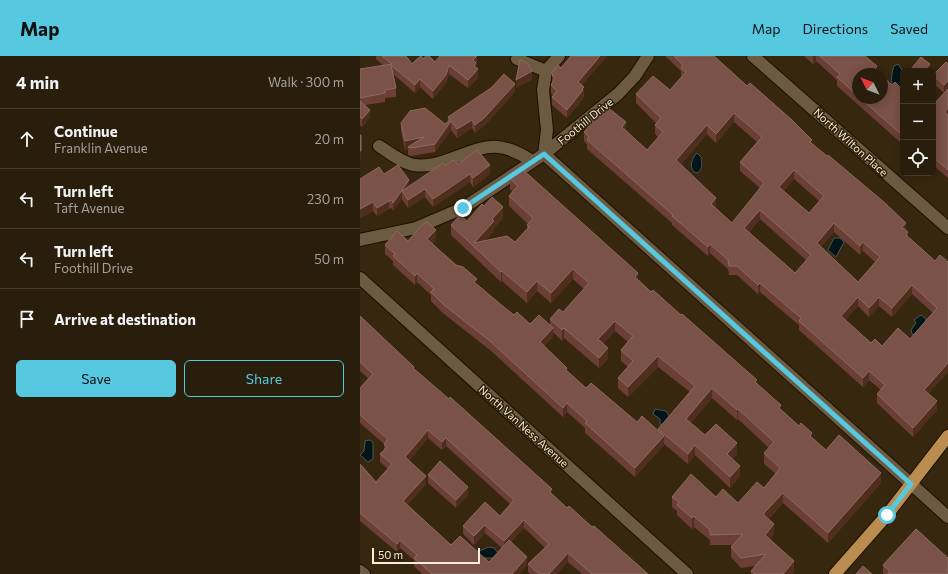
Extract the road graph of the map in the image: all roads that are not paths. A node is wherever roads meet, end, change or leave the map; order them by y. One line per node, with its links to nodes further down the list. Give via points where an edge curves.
1 (559, 56): 5 (street)
2 (648, 56): 7 (street, Foothill Drive, via 635,76 618,94)
3 (753, 56): 9 (street, North Wilton Place)
4 (517, 59): 5 (street)
5 (546, 71): 7 (street, via 543,90 547,130)
6 (379, 146): 8 (street, via 415,165 435,165 485,147 502,147 516,151)
7 (544, 154): 8 (street, Foothill Drive); 13 (street)
8 (532, 161): 10 (street, Foothill Drive, via 463,208 416,228)
9 (948, 228)
10 (360, 240)
11 (360, 278): 17 (street, North Van Ness Avenue)
12 (948, 436): 13 (main road)
13 (911, 484): 14 (street); 18 (main road)
14 (948, 517)
15 (360, 571): 16 (street)
16 (364, 574)
17 (687, 574)
18 (835, 574)

